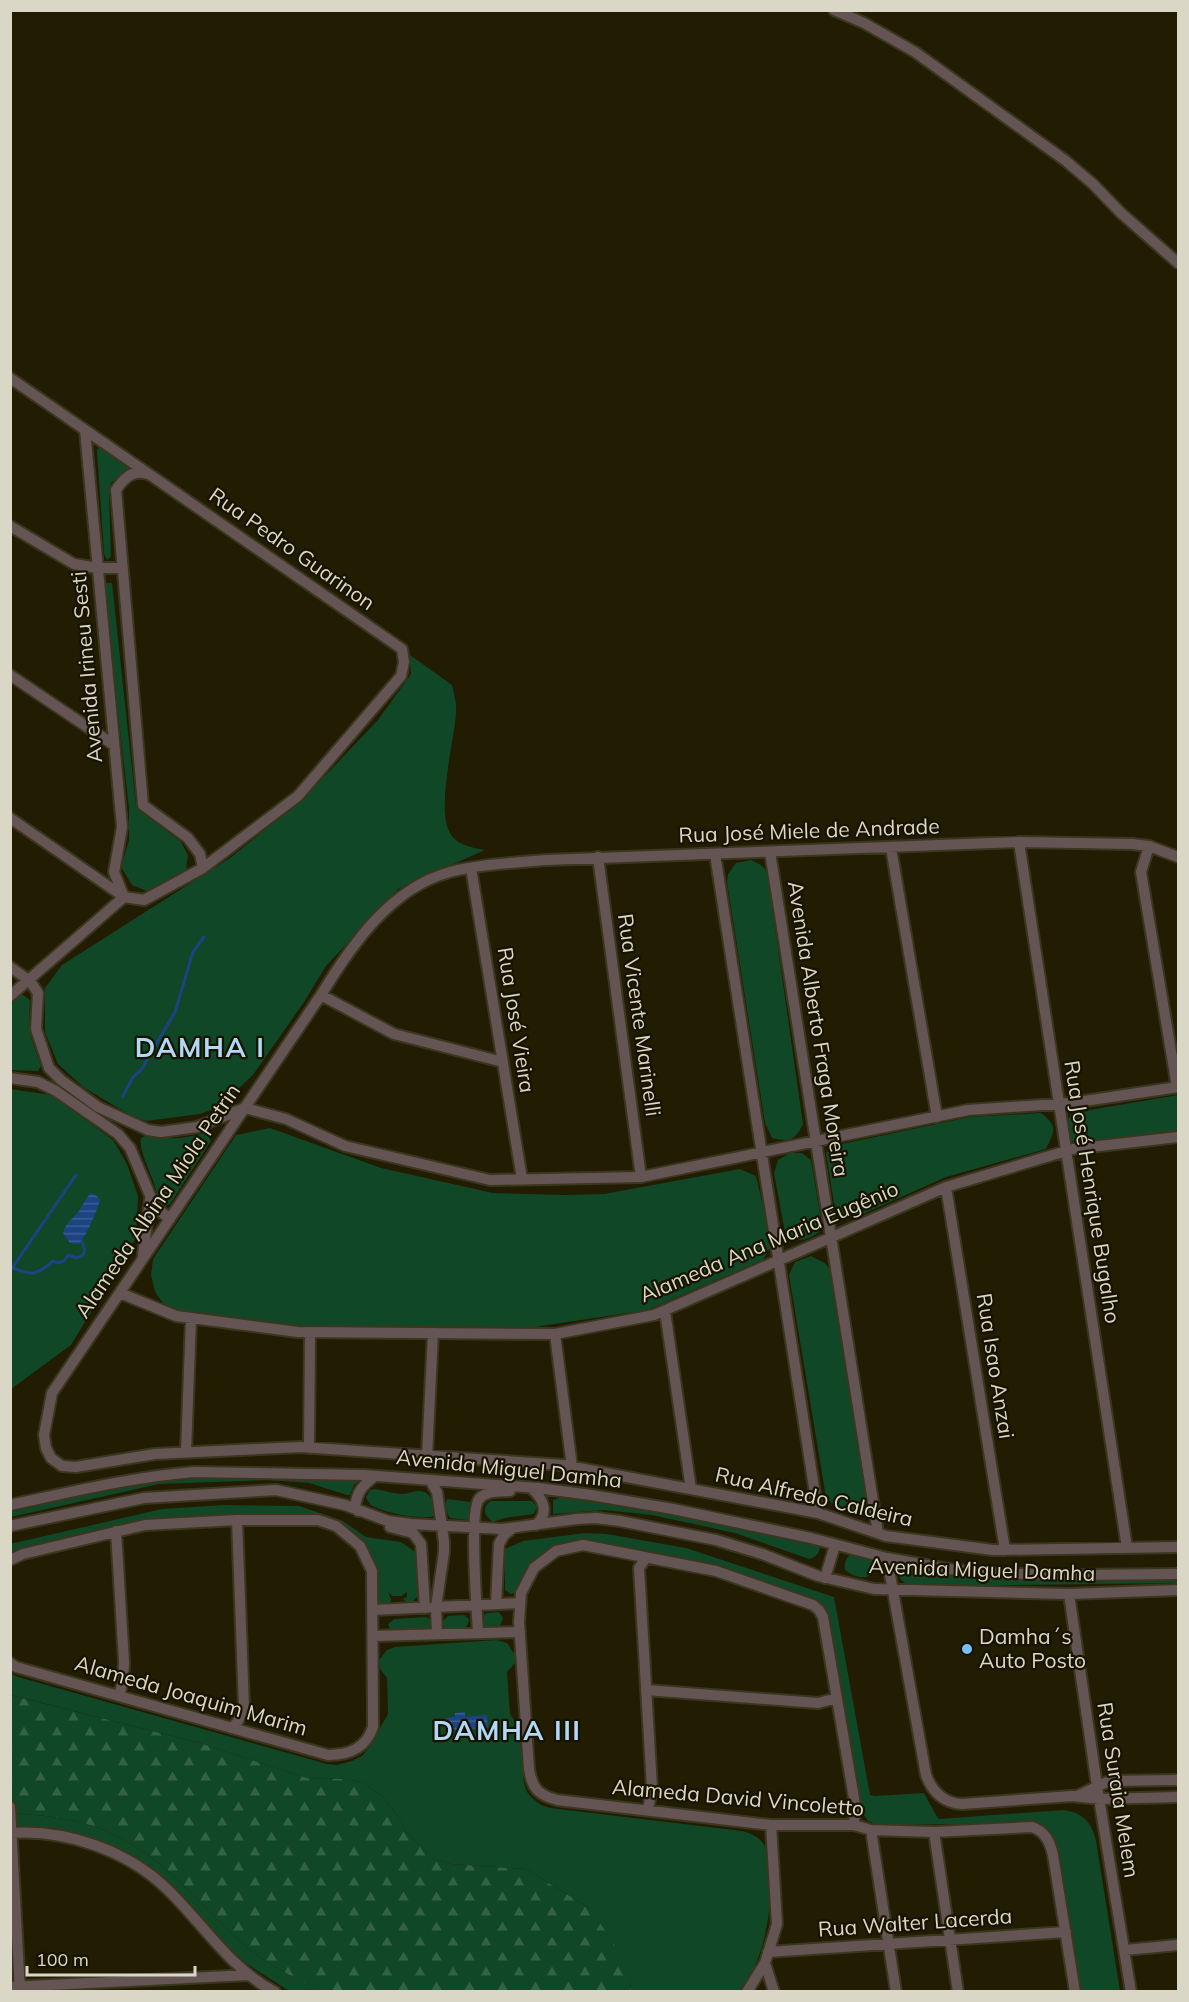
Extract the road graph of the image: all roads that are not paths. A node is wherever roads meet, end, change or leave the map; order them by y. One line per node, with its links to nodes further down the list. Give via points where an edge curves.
1 (834, 10): 2 (street, via 915,52 1066,161)
2 (1179, 262)
3 (10, 378): 4 (street, Rua Pedro Guarinon)
4 (85, 430): 5 (street, Rua Pedro Guarinon); 7 (street, Avenida Irineu Sesti)
5 (149, 474): 8 (street, Avenida Irineu Sesti, via 131,474 116,490); 19 (street, Rua Pedro Guarinon, via 402,649 404,662 401,676 298,796)
6 (10, 526): 7 (street, via 74,564)
7 (97, 567): 8 (street); 10 (street, Avenida Irineu Sesti)
8 (122, 568): 19 (street, Avenida Irineu Sesti, via 143,804 188,838 200,854)
9 (10, 675): 10 (street)
10 (114, 745): 21 (street, Avenida Irineu Sesti, via 122,827 114,872)
11 (10, 818): 21 (street)
12 (1019, 842): 13 (street, Rua José Miele de Andrade); 14 (street, Rua José Miele de Andrade); 29 (street, Rua José Henrique Bugalho)
13 (1149, 846): 18 (street, Rua José Miele de Andrade); 28 (street, via 1141,872)
14 (891, 848): 15 (street, Rua José Miele de Andrade); 31 (street)
15 (770, 852): 16 (street, Rua José Miele de Andrade); 33 (street, Avenida Alberto Fraga Moreira)
16 (715, 854): 17 (street, Rua José Miele de Andrade); 35 (street)
17 (598, 857): 20 (street, Rua José Miele de Andrade); 36 (street, Rua Vicente Marinelli)
18 (1179, 857)
19 (203, 868): 21 (street, via 144,900)
20 (471, 868): 24 (street, Alameda Albina Miola Petrin, via 422,882 400,898 345,957); 26 (street, Rua José Vieira)
21 (124, 897): 23 (street)
22 (10, 967): 23 (street)
23 (30, 981): 25 (street); 30 (street, via 38,993 36,1029 49,1068 98,1107 161,1132 197,1126)
24 (321, 995): 26 (street, via 394,1034); 30 (street, Alameda Albina Miola Petrin)
25 (10, 996)
26 (503, 1062): 37 (street, Rua José Vieira)
27 (10, 1078): 39 (street, via 38,1082 56,1090 118,1134 130,1148)
28 (1178, 1087): 29 (street)
29 (1059, 1104): 31 (street, via 968,1110); 34 (street, Rua José Henrique Bugalho)
30 (245, 1108): 37 (street, via 286,1119 345,1146 490,1180); 40 (street, Alameda Albina Miola Petrin)
31 (937, 1117): 33 (street)
32 (1179, 1137): 34 (street, Alameda Ana Maria Eugênio)
33 (816, 1141): 35 (street); 41 (street, Avenida Alberto Fraga Moreira)
34 (1066, 1151): 38 (street, Alameda Ana Maria Eugênio); 72 (street, Rua José Henrique Bugalho)
35 (762, 1152): 36 (street); 43 (street)
36 (640, 1177): 37 (street)
37 (522, 1179)
38 (946, 1187): 41 (street, Alameda Ana Maria Eugênio); 73 (street, Rua Isao Anzai)
39 (151, 1196): 40 (street, via 154,1207); 42 (street)
40 (170, 1219): 42 (street, Alameda Albina Miola Petrin)
41 (831, 1238): 43 (street, Alameda Ana Maria Eugênio); 69 (street, Avenida Alberto Fraga Moreira)
42 (142, 1260): 44 (street, Alameda Albina Miola Petrin)
43 (779, 1261): 45 (street, Alameda Ana Maria Eugênio); 61 (street)
44 (120, 1293): 46 (street, Alameda Ana Maria Eugênio, via 176,1316); 53 (street, Alameda Albina Miola Petrin, via 52,1394 44,1435)
45 (665, 1311): 49 (street, Alameda Ana Maria Eugênio); 58 (street)
46 (191, 1318): 47 (street, Alameda Ana Maria Eugênio); 51 (street)
47 (310, 1332): 48 (street, Alameda Ana Maria Eugênio); 50 (street)
48 (432, 1333): 49 (street, Alameda Ana Maria Eugênio); 52 (street)
49 (555, 1334): 54 (street)
50 (309, 1448): 51 (street, Rua Alfredo Caldeira); 52 (street, Rua Alfredo Caldeira)
51 (186, 1452): 53 (street, Rua Alfredo Caldeira, via 76,1467 62,1466)
52 (427, 1456): 54 (street, Rua Alfredo Caldeira)
53 (51, 1458)
54 (572, 1467): 58 (street, Rua Alfredo Caldeira)
55 (375, 1476): 56 (street, Avenida Miguel Damha); 59 (street, Avenida Miguel Damha, via 176,1473); 60 (street, via 359,1490)
56 (430, 1480): 57 (street, Avenida Miguel Damha); 65 (street, via 437,1492)
57 (530, 1488): 63 (street, via 544,1506 544,1515); 67 (street, via 483,1495 476,1506); 70 (street, Avenida Miguel Damha, via 673,1509)
58 (691, 1490): 61 (street, Rua Alfredo Caldeira)
59 (10, 1505)
60 (355, 1508): 64 (street, Avenida Miguel Damha, via 276,1491 255,1492 144,1498); 65 (street, Avenida Miguel Damha, via 388,1521); 86 (street, via 370,1522 413,1533 418,1538 423,1554)
61 (818, 1513): 69 (street, Rua Alfredo Caldeira)
62 (237, 1520): 68 (street, via 145,1525); 87 (street, via 318,1520 336,1526 360,1546 372,1571); 96 (street, via 244,1708)
63 (536, 1525): 66 (street, Avenida Miguel Damha); 78 (street, Avenida Miguel Damha, via 586,1519 620,1521 741,1547)
64 (10, 1526)
65 (442, 1526): 67 (street, Avenida Miguel Damha); 85 (street, via 444,1552)
66 (513, 1528): 67 (street, Avenida Miguel Damha); 83 (street, via 504,1535 498,1549)
67 (475, 1529): 84 (street)
68 (116, 1532): 76 (street); 94 (street, via 124,1662)
69 (878, 1533): 73 (street, Rua Alfredo Caldeira)
70 (835, 1545): 75 (street, Avenida Miguel Damha); 78 (street)
71 (1179, 1547): 72 (street, Rua Alfredo Caldeira)
72 (1127, 1548): 73 (street, Rua Alfredo Caldeira)
73 (1005, 1550)
74 (646, 1557): 82 (street, via 584,1545 556,1551 534,1568); 93 (street, via 639,1568); 95 (street, via 716,1571 819,1610)
75 (887, 1558): 77 (street, Avenida Miguel Damha, via 984,1573); 79 (street)
76 (10, 1560)
77 (1179, 1574)
78 (825, 1578): 79 (street, Avenida Miguel Damha)
79 (894, 1590): 81 (street, Avenida Miguel Damha); 99 (street, via 926,1775 933,1789 945,1800 962,1804)
80 (1179, 1590): 81 (street, Avenida Miguel Damha)
81 (1069, 1594): 98 (street, Rua Suraia Melem)
82 (521, 1598): 83 (street); 88 (street)
83 (496, 1604): 84 (street)
84 (476, 1605): 85 (street); 89 (street)
85 (436, 1607): 86 (street); 90 (street)
86 (424, 1608): 87 (street)
87 (373, 1610): 91 (street)
88 (520, 1632): 89 (street); 103 (street, Alameda David Vincoletto, via 529,1769 535,1789 557,1800)
89 (478, 1633): 90 (street)
90 (437, 1634): 91 (street)
91 (373, 1636): 96 (street, Alameda Joaquim Marim, via 373,1726 370,1736 352,1752 328,1755)
92 (10, 1663): 94 (street, Alameda Joaquim Marim)
93 (646, 1690): 95 (street, via 818,1703); 103 (street, via 652,1788)
94 (119, 1696): 96 (street, Alameda Joaquim Marim)
95 (837, 1698): 105 (street, via 855,1804)
96 (231, 1728)
97 (1179, 1780): 98 (street, via 1109,1781)
98 (1097, 1786): 99 (street); 101 (street, Rua Suraia Melem)
99 (1077, 1796): 101 (street)
100 (1179, 1797): 101 (street)
101 (1100, 1799): 113 (street, Rua Suraia Melem)
102 (10, 1807): 108 (street)
103 (648, 1810): 104 (street, Alameda David Vincoletto)
104 (771, 1825): 105 (street, Alameda David Vincoletto); 114 (street, via 777,1924)
105 (854, 1826): 106 (street, Alameda David Vincoletto)
106 (871, 1830): 107 (street, Alameda David Vincoletto); 111 (street)
107 (934, 1832): 109 (street, Alameda David Vincoletto, via 1039,1829 1051,1844); 110 (street)
108 (11, 1833): 115 (street, via 33,1831 76,1839 115,1853 145,1870); 117 (street)
109 (1065, 1932): 110 (street, Rua Walter Lacerda); 123 (street)
110 (950, 1940): 111 (street, Rua Walter Lacerda); 122 (street)
111 (890, 1944): 114 (street, Rua Walter Lacerda); 121 (street)
112 (1179, 1945): 113 (street)
113 (1125, 1950): 124 (street, Rua Suraia Melem)
114 (766, 1957): 119 (street); 120 (street)
115 (249, 1975): 116 (street); 118 (street)
116 (139, 1986): 117 (street)
117 (17, 1988)
118 (273, 1991)
119 (747, 1992)
120 (774, 1992)
121 (896, 1992)
122 (957, 1992)
123 (1075, 1992)
124 (1131, 1992)

